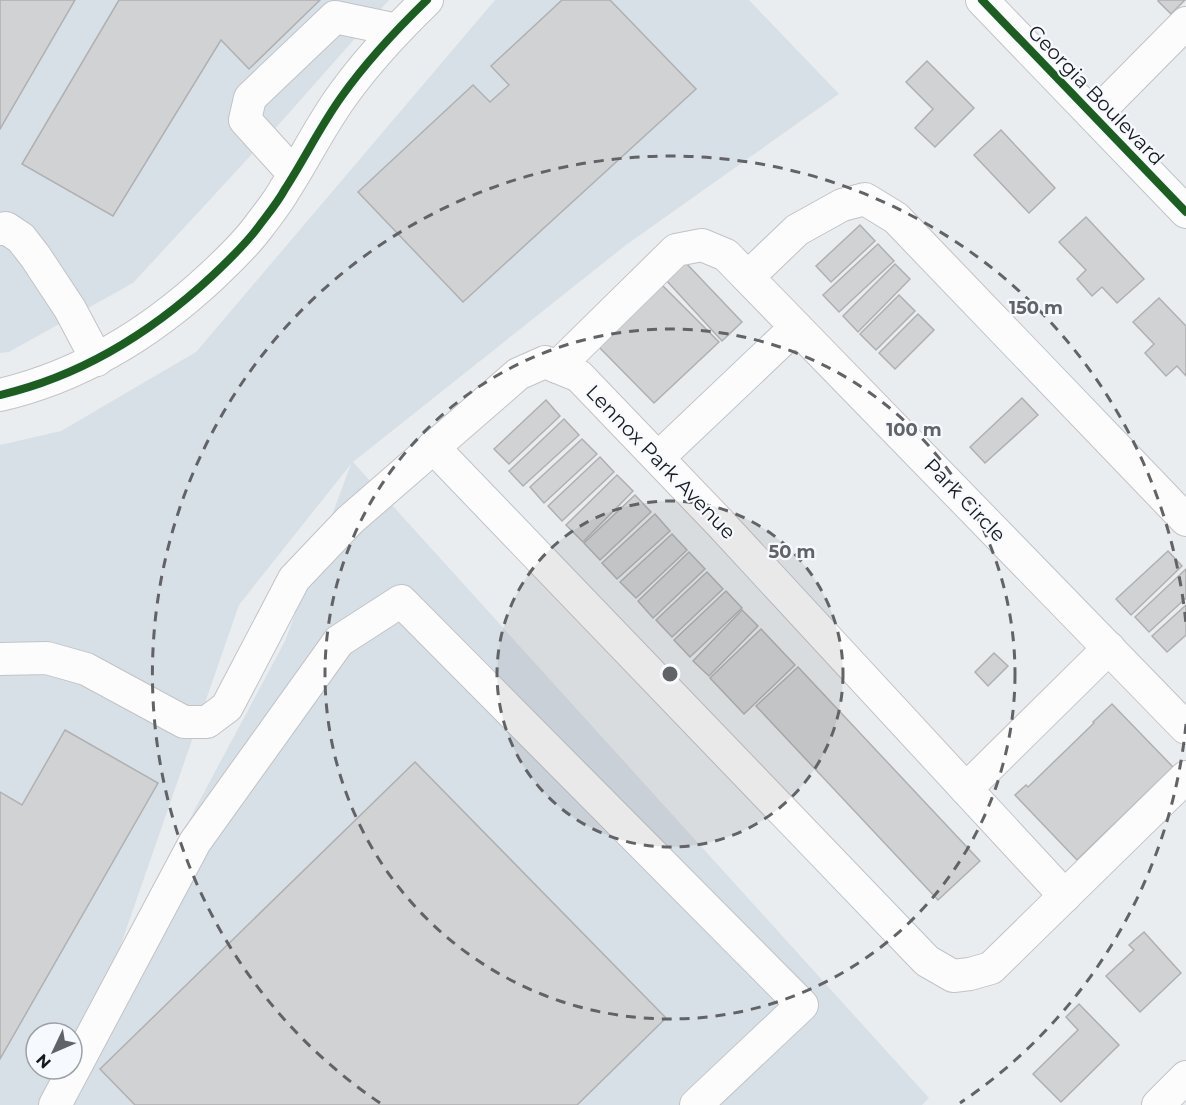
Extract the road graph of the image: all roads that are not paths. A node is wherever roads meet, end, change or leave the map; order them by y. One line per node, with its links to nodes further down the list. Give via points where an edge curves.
1 (427, 0): 4 (street)
2 (982, 0): 5 (street, Georgia Boulevard)
3 (1186, 23): 5 (street)
4 (397, 30): 6 (street, via 342,96); 6 (street, via 335,17 250,98 245,120)
5 (1094, 116): 7 (street, Georgia Boulevard)
6 (294, 174): 11 (street, via 257,229 207,281 134,338)
7 (1186, 212)
8 (0, 229): 11 (street, via 6,228 21,238 35,256 70,309)
9 (748, 277): 10 (street, Park Circle); 12 (street, Park Circle, via 726,255 702,245 676,250); 16 (street, via 797,230 842,205 865,199 896,218)
10 (796, 327): 15 (street); 17 (street, Park Circle)
11 (96, 360): 13 (street, via 54,379)
12 (557, 367): 14 (street, via 545,362 518,374); 15 (street, Lennox Park Avenue, via 579,376)
13 (0, 395)
14 (433, 447): 18 (street, via 350,520 294,579 227,707 207,722 184,722 86,669 47,658); 22 (street, via 927,961 953,976 991,968)
15 (658, 459): 21 (street, Lennox Park Avenue)
16 (1186, 520)
17 (1109, 648): 19 (street, Park Circle); 21 (street)
18 (0, 659)
19 (1186, 728)
20 (1186, 777): 22 (street)
21 (966, 789): 22 (street, Lennox Park Avenue)
22 (1065, 896)
23 (1186, 1077): 26 (street)
24 (56, 1105): 25 (street, via 195,842 339,641 401,601 802,1005)
25 (696, 1105)
26 (1158, 1105)

